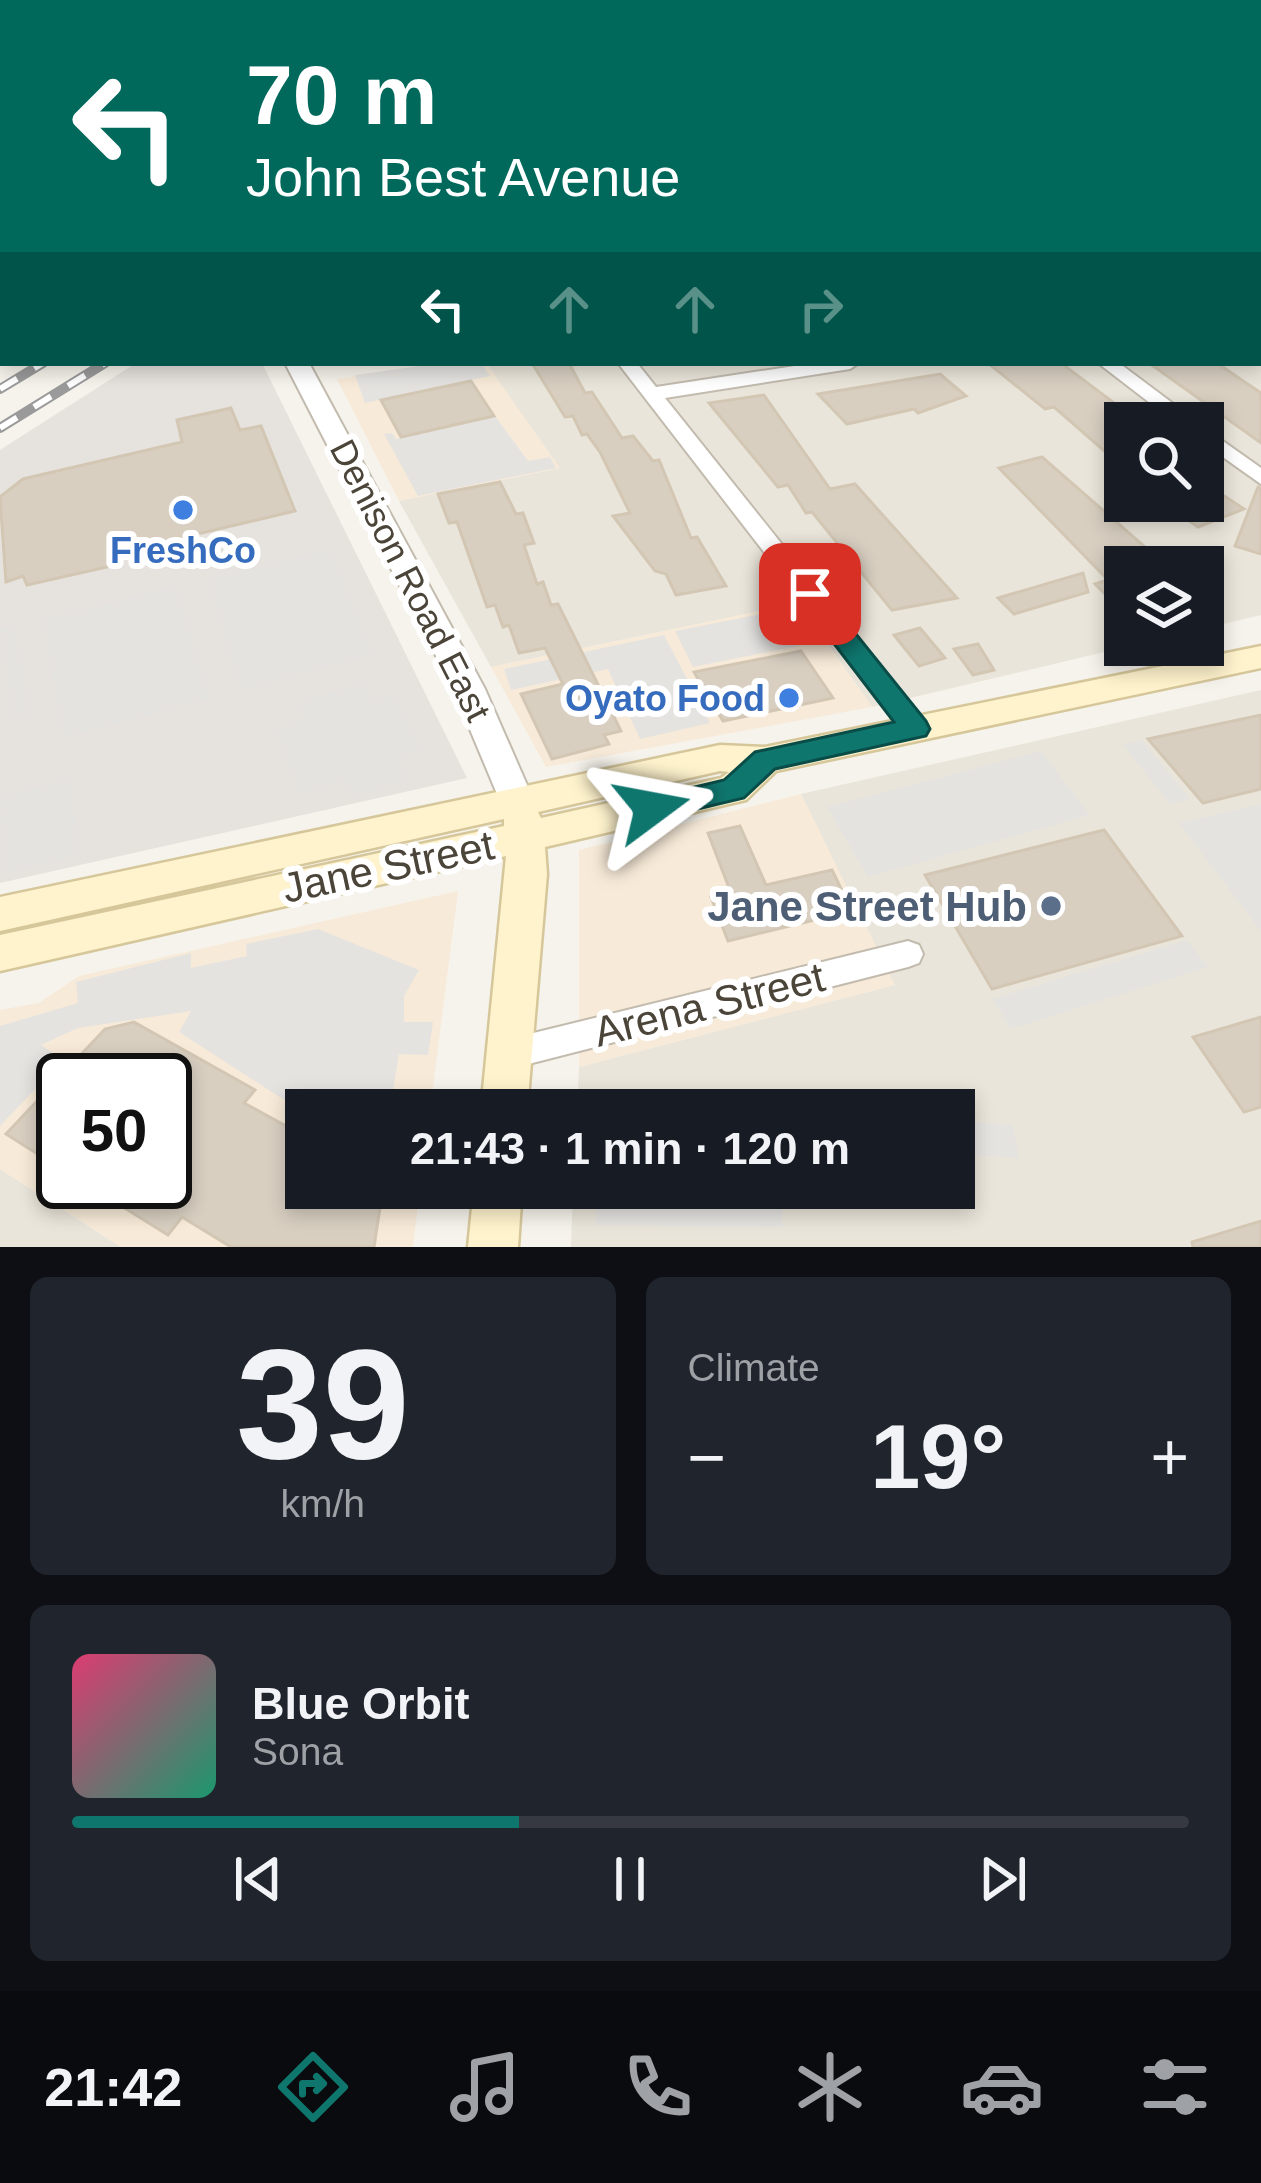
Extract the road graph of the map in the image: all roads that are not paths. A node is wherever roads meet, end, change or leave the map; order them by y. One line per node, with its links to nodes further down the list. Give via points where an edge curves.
1 (298, 366): 11 (street, Denison Road East, via 469,688)
2 (629, 366): 5 (street)
3 (831, 366): 5 (street)
4 (1111, 366): 6 (street)
5 (652, 394): 10 (street)
6 (1160, 402)
7 (1224, 449): 8 (street)
8 (1261, 478)
9 (1261, 657): 10 (main road, Jane Street)
10 (915, 729): 11 (main road, Jane Street, via 765,760 734,790)
11 (523, 820): 12 (main road, Jane Street); 13 (main road, Jane Street); 15 (main road)
12 (0, 914)
13 (0, 953)
14 (908, 954): 15 (street, Arena Street)
15 (509, 1054): 16 (main road)
16 (506, 1089)
17 (496, 1209): 18 (main road)
18 (493, 1247)

